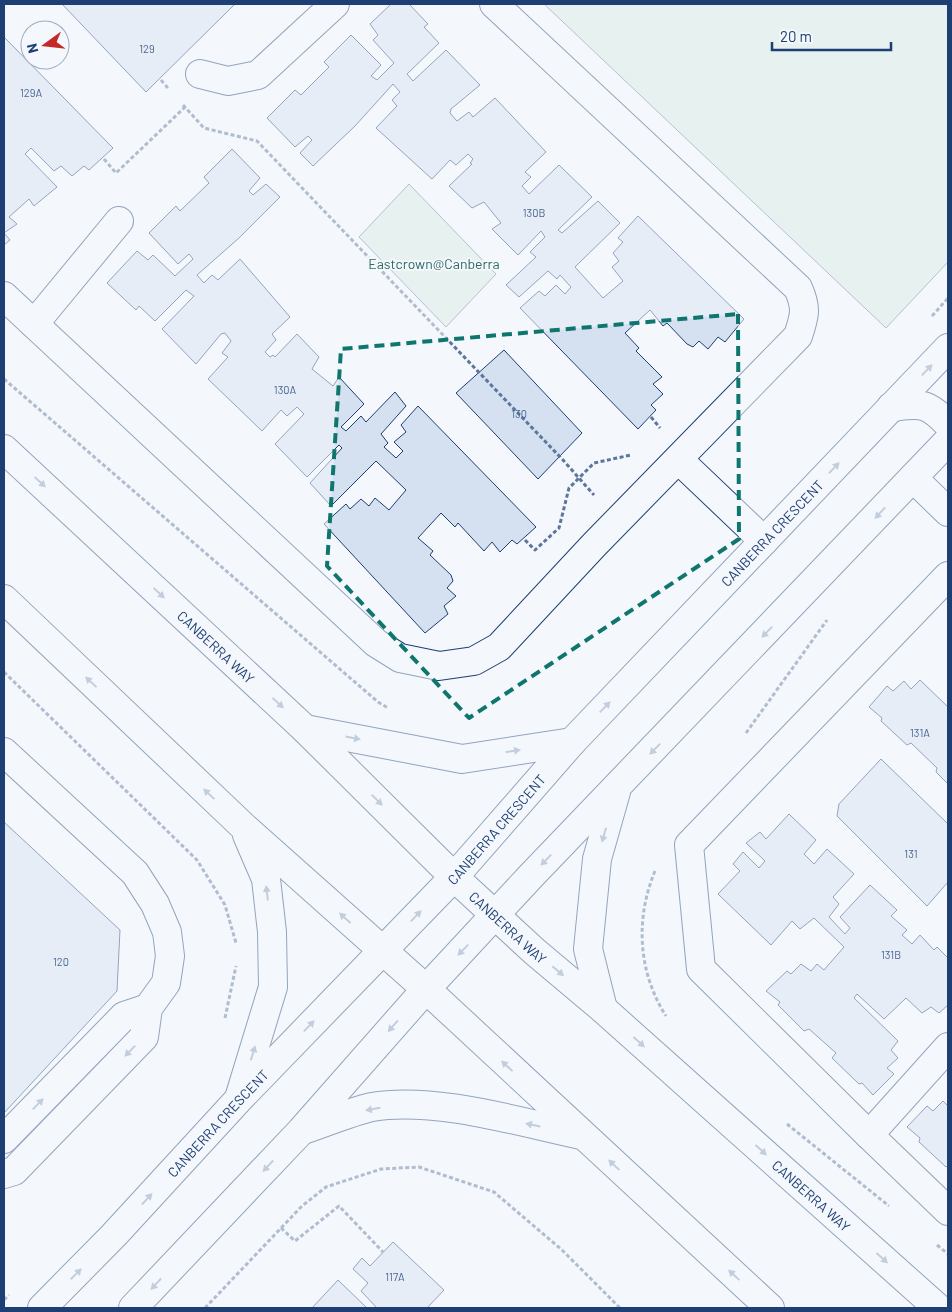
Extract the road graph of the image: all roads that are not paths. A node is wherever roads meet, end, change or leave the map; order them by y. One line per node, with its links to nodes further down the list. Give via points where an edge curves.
1 (335, 4): 3 (street, via 258,74 228,81)
2 (494, 4): 12 (street, via 798,288 804,303 804,317 798,336)
3 (200, 74)
4 (119, 221): 6 (street)
5 (4, 296): 6 (street)
6 (34, 324): 12 (street, via 376,643 400,658 439,666 474,661 499,647)
7 (948, 348): 8 (street, CANBERRA CRESCENT, one-way to 7)
8 (891, 407): 9 (street, via 920,404 934,409); 15 (street, CANBERRA CRESCENT, one-way to 8)
9 (948, 424)
10 (948, 441): 13 (street)
11 (4, 449): 18 (street, CANBERRA WAY, one-way to 18)
12 (679, 460): 15 (street)
13 (913, 478): 14 (street); 21 (street, one-way to 21)
14 (948, 512)
15 (764, 541): 19 (street, CANBERRA CRESCENT, one-way to 15)
16 (948, 576): 33 (street, via 689,845 701,969)
17 (4, 599): 22 (street, one-way to 17)
18 (306, 729): 19 (street, one-way to 19, via 462,759); 23 (street, CANBERRA WAY, one-way to 23)
19 (572, 742): 23 (street, CANBERRA CRESCENT)
20 (4, 752): 27 (street, via 135,873 155,904 167,932 170,956 166,983)
21 (617, 788): 24 (street, one-way to 24); 28 (street, one-way to 28, via 597,859 588,948)
22 (244, 828): 25 (street, one-way to 22); 30 (street, one-way to 22, via 273,987 272,932 266,879)
23 (454, 876): 24 (street, CANBERRA WAY); 25 (street, CANBERRA CRESCENT, one-way to 23)
24 (497, 914): 26 (street, one-way to 26); 28 (street, CANBERRA WAY, one-way to 28, via 534,951)
25 (382, 950): 26 (street); 30 (street, CANBERRA CRESCENT, one-way to 25)
26 (426, 989): 31 (street, one-way to 31); 32 (street, one-way to 26)
27 (148, 1008): 34 (street, one-way to 27, via 124,1016); 35 (street, one-way to 35, via 144,1037 14,1170)
28 (603, 1009): 40 (street, CANBERRA WAY, one-way to 40)
29 (948, 1047): 33 (street)
30 (239, 1099): 37 (street, CANBERRA CRESCENT, one-way to 30)
31 (301, 1130): 32 (street, one-way to 31, via 458,1109 419,1106 372,1107); 38 (street, one-way to 38)
32 (581, 1135): 39 (street, one-way to 32)
33 (869, 1135): 36 (street)
34 (4, 1139)
35 (4, 1174)
36 (948, 1211)
37 (42, 1308)
38 (133, 1308)
39 (770, 1308)
40 (938, 1308)

